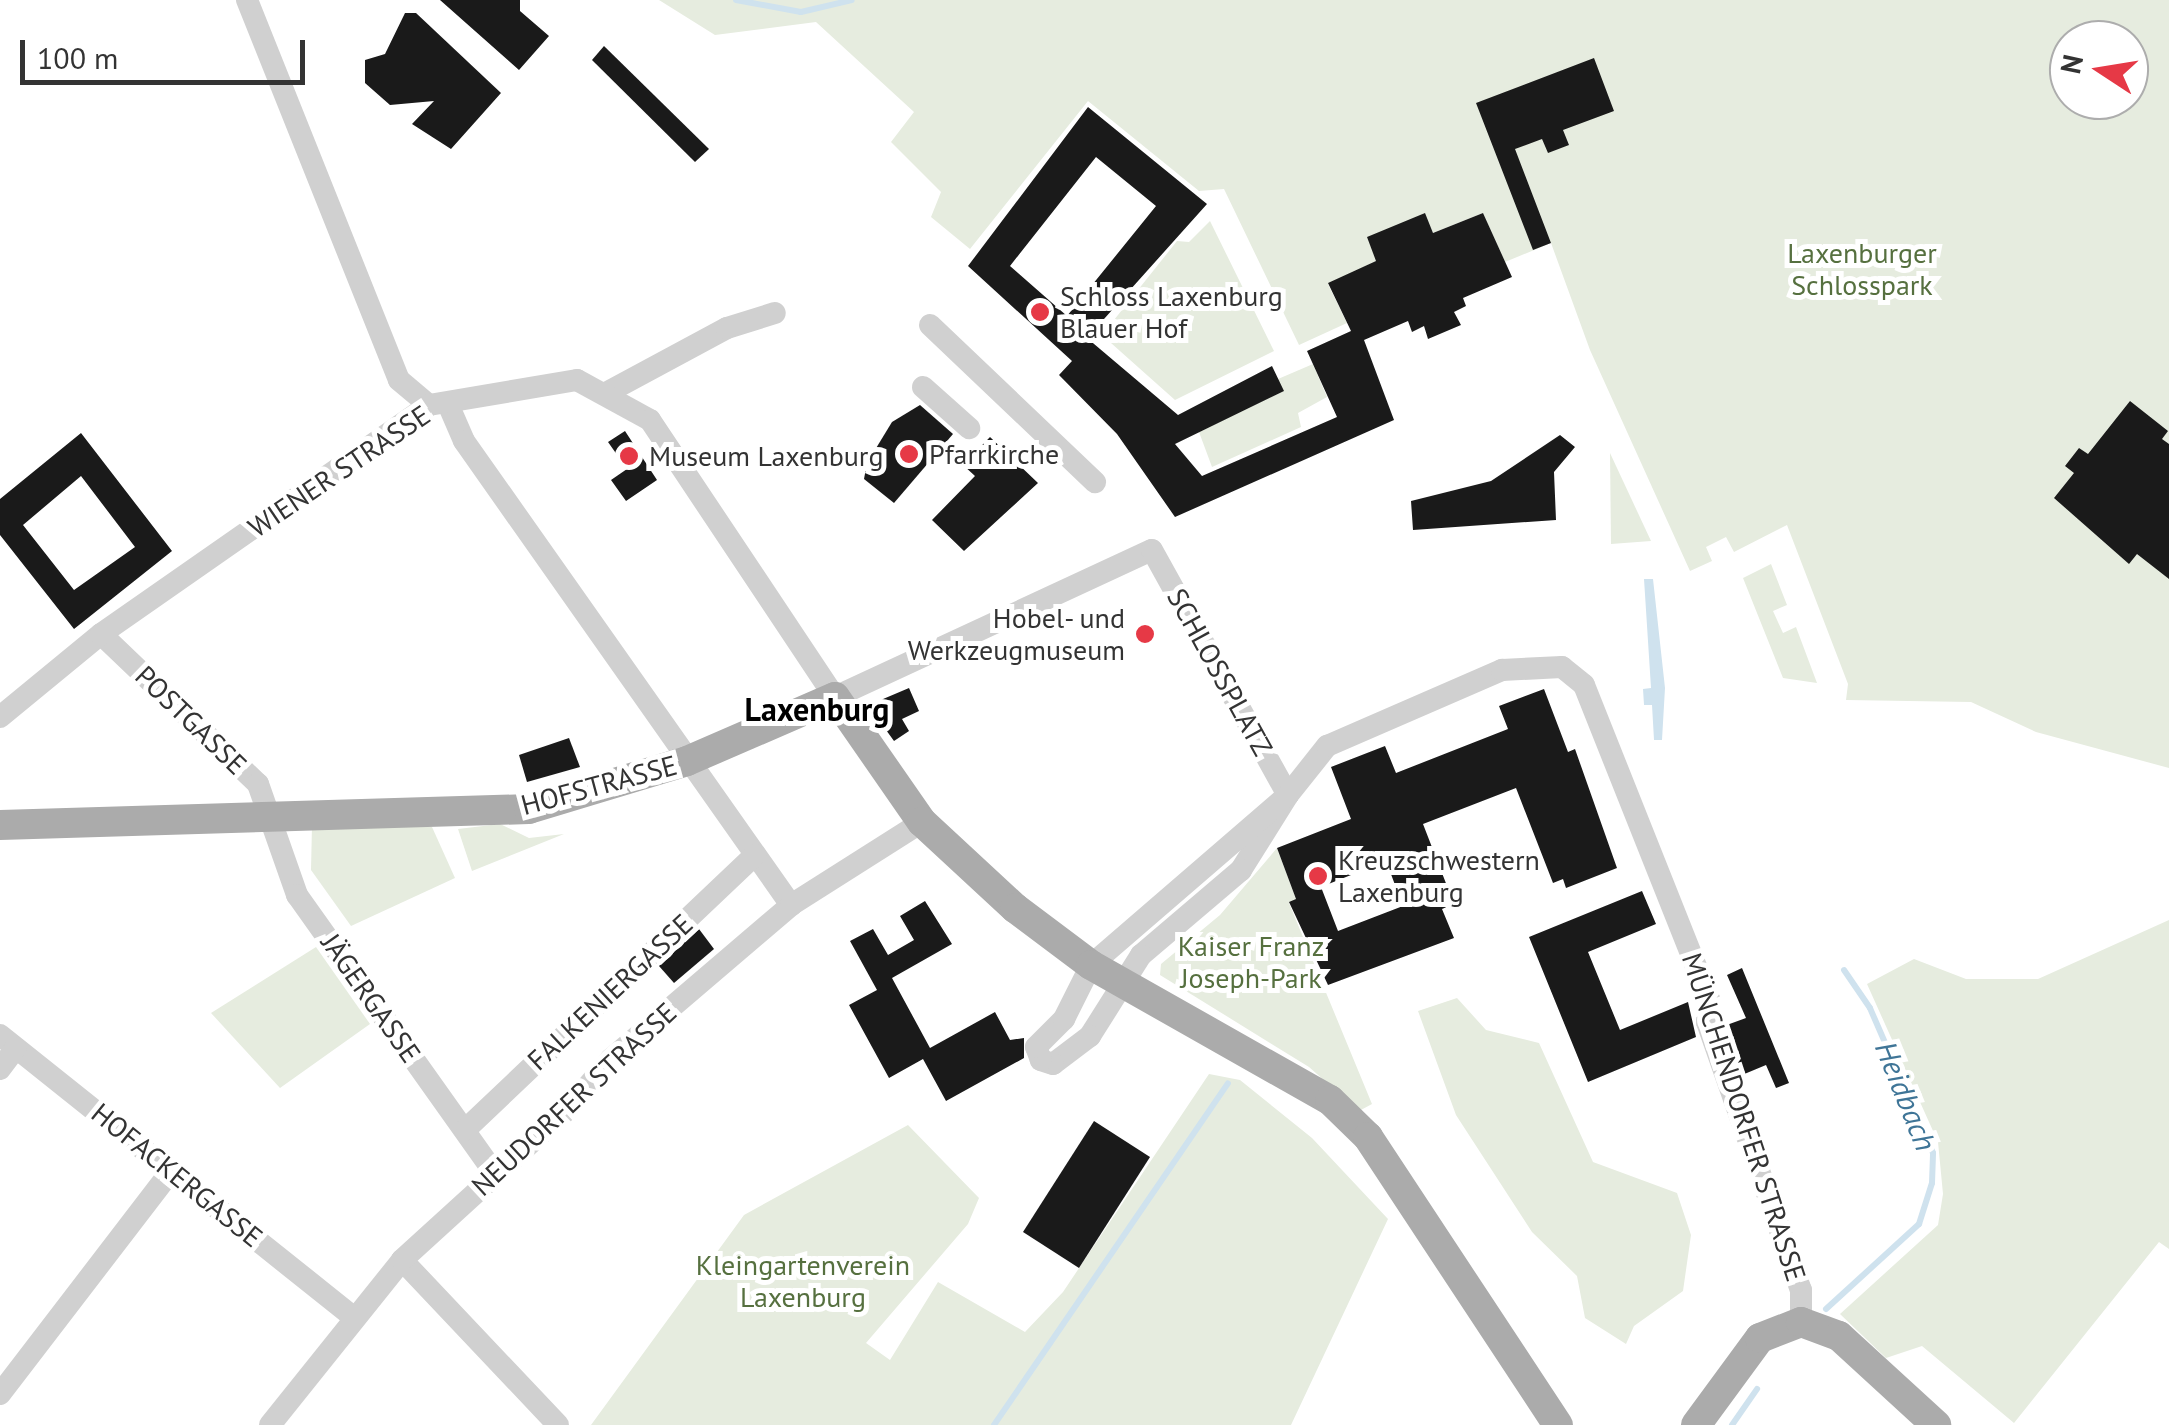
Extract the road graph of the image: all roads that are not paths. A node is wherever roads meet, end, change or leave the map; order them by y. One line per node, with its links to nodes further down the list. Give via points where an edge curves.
1 (247, 0): 6 (street, via 399,380)
2 (775, 313): 5 (street, via 726,328)
3 (930, 325): 8 (street)
4 (923, 388): 7 (street)
5 (608, 392): 6 (street, WIENER STRASSE, via 577,380); 11 (street, via 650,420)
6 (439, 404): 10 (street, WIENER STRASSE); 13 (street)
7 (970, 428)
8 (1095, 482)
9 (1152, 550): 11 (street, HOFSTRASSE); 14 (street, SCHLOSSPLATZ)
10 (101, 634): 12 (street, WIENER STRASSE); 15 (street, POSTGASSE, via 258,784)
11 (836, 697): 13 (main road, HOFSTRASSE); 16 (main road)
12 (0, 717)
13 (687, 761): 15 (main road, HOFSTRASSE, via 529,809); 18 (street)
14 (1288, 795): 20 (street); 21 (street, via 1241,870 1141,954); 29 (street, MÜNCHENDORFER STRASSE, via 1327,746 1502,670 1562,667 1591,701 1709,999 1708,1022 1801,1290)
15 (267, 814): 17 (main road, HOFSTRASSE); 24 (street, JÄGERGASSE, via 297,895)
16 (922, 822): 19 (street, NEUDORFER STRASSE); 20 (main road, via 962,864)
17 (0, 825)
18 (754, 855): 19 (street); 24 (street, FALKENIERGASSE)
19 (791, 905): 26 (street, NEUDORFER STRASSE, via 611,1058 570,1108)
20 (1091, 965): 21 (main road); 21 (street, via 1064,1019 1036,1047 1041,1060 1053,1064 1082,1044)
21 (1124, 983): 33 (main road, via 1330,1100 1368,1136)
22 (8, 1041): 23 (street); 25 (street, HOFACKERGASSE)
23 (0, 1069)
24 (464, 1130): 26 (street, JÄGERGASSE)
25 (171, 1171): 28 (street, HOFACKERGASSE); 30 (street)
26 (494, 1174): 27 (street, NEUDORFER STRASSE)
27 (402, 1260): 28 (street, NEUDORFER STRASSE); 32 (street)
28 (353, 1318): 31 (street, NEUDORFER STRASSE)
29 (1801, 1322): 34 (main road, via 1760,1338); 35 (main road, MÜNCHENDORFER STRASSE, via 1840,1336)
30 (0, 1394)
31 (270, 1425)
32 (558, 1425)
33 (1558, 1425)
34 (1696, 1425)
35 (1936, 1425)

